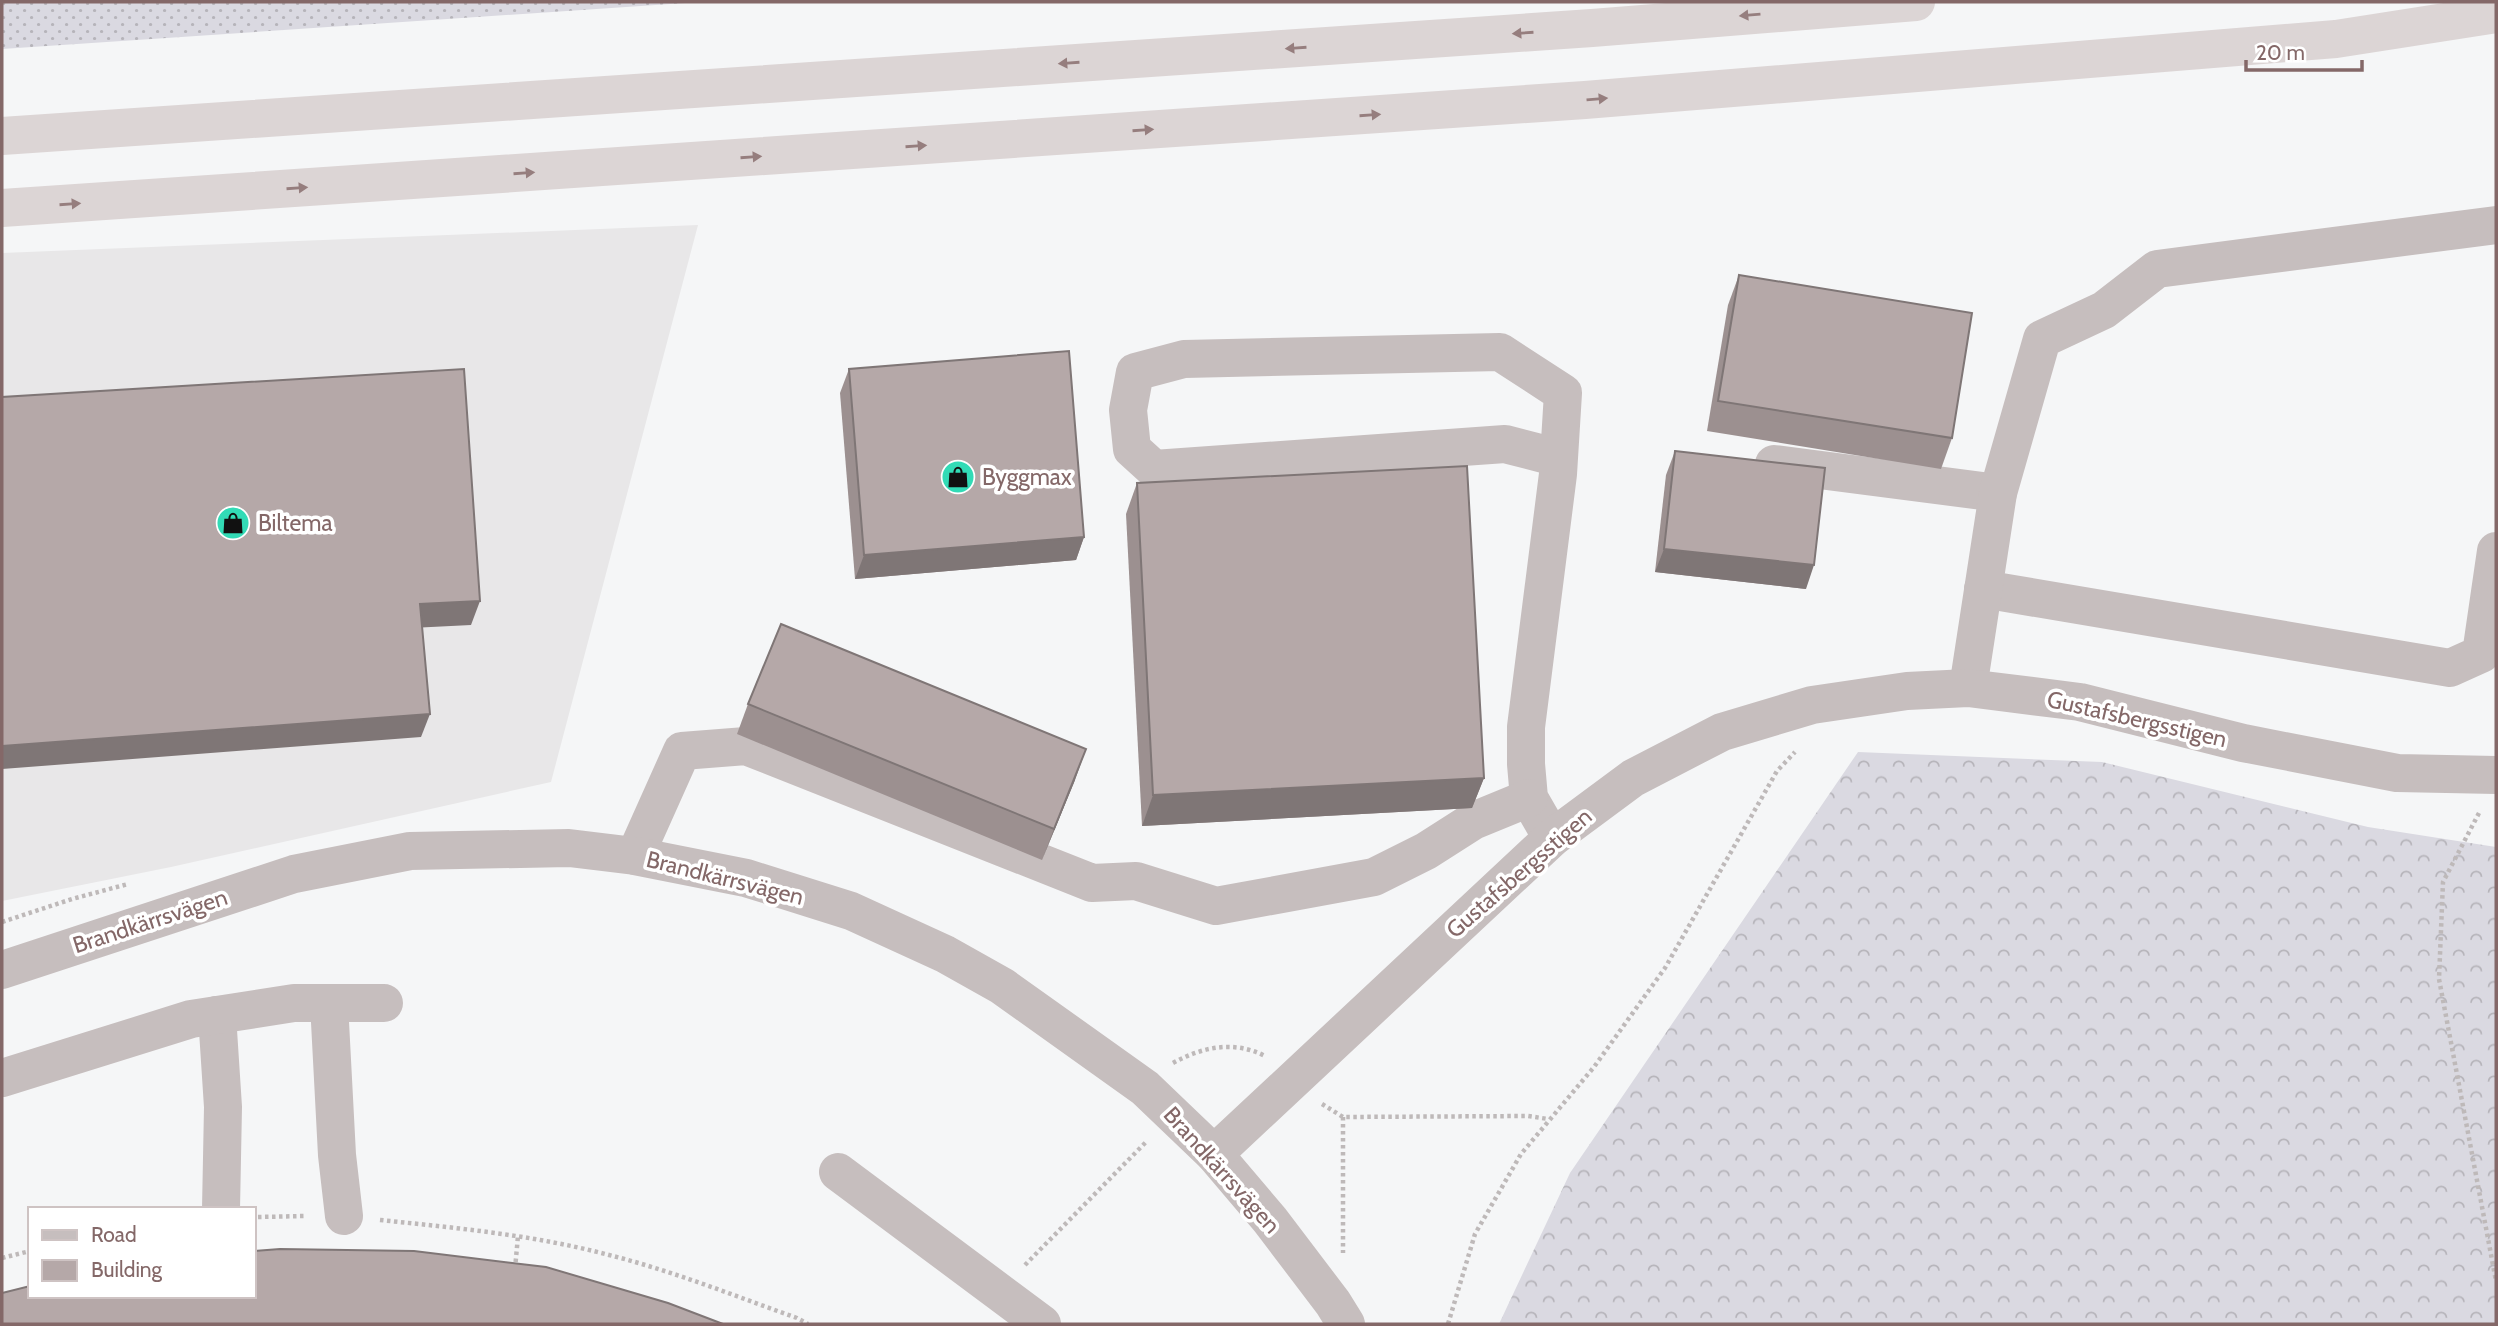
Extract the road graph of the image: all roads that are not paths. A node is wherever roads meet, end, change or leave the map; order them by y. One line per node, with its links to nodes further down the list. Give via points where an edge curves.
1 (1916, 2): 3 (highway, one-way to 3)
2 (2496, 14): 4 (highway, one-way to 2, via 1585,100 2336,39)
3 (2, 136)
4 (2, 208)
5 (2496, 226): 8 (street, via 2157,269 2104,310 2042,339)
6 (1559, 458): 6 (street, via 1563,393 1500,352 1184,359 1135,372 1128,410 1132,449 1154,469 1505,444); 13 (street, via 1526,727)
7 (1736, 460): 8 (street)
8 (1998, 493): 10 (street)
9 (2496, 551): 10 (street, via 2481,654 2450,668)
10 (1983, 589): 11 (street)
11 (1968, 688): 12 (street, Gustafsbergsstigen, via 2080,702 2243,743); 14 (street, Gustafsbergsstigen, via 1907,691 1812,705 1722,732 1633,778)
12 (2490, 789)
13 (1529, 798): 14 (street); 15 (street, via 1473,821 1374,877 1216,906 1136,881 1092,883 746,746 682,751)
14 (1552, 838): 21 (street, Gustafsbergsstigen)
15 (635, 856): 16 (street, Brandkärrsvägen, via 569,848 410,851 293,874); 21 (street, Brandkärrsvägen, via 746,877 851,911 945,954 1002,986 1145,1088)
16 (2, 970)
17 (329, 1003): 18 (street); 19 (street, via 294,1003); 24 (street)
18 (384, 1003)
19 (217, 1015): 20 (street); 23 (street, via 223,1107)
20 (2, 1078)
21 (1214, 1154): 26 (street, Brandkärrsvägen, via 1270,1220)
22 (838, 1172): 25 (street)
23 (221, 1207)
24 (344, 1216)
25 (1042, 1324)
26 (1346, 1324)

